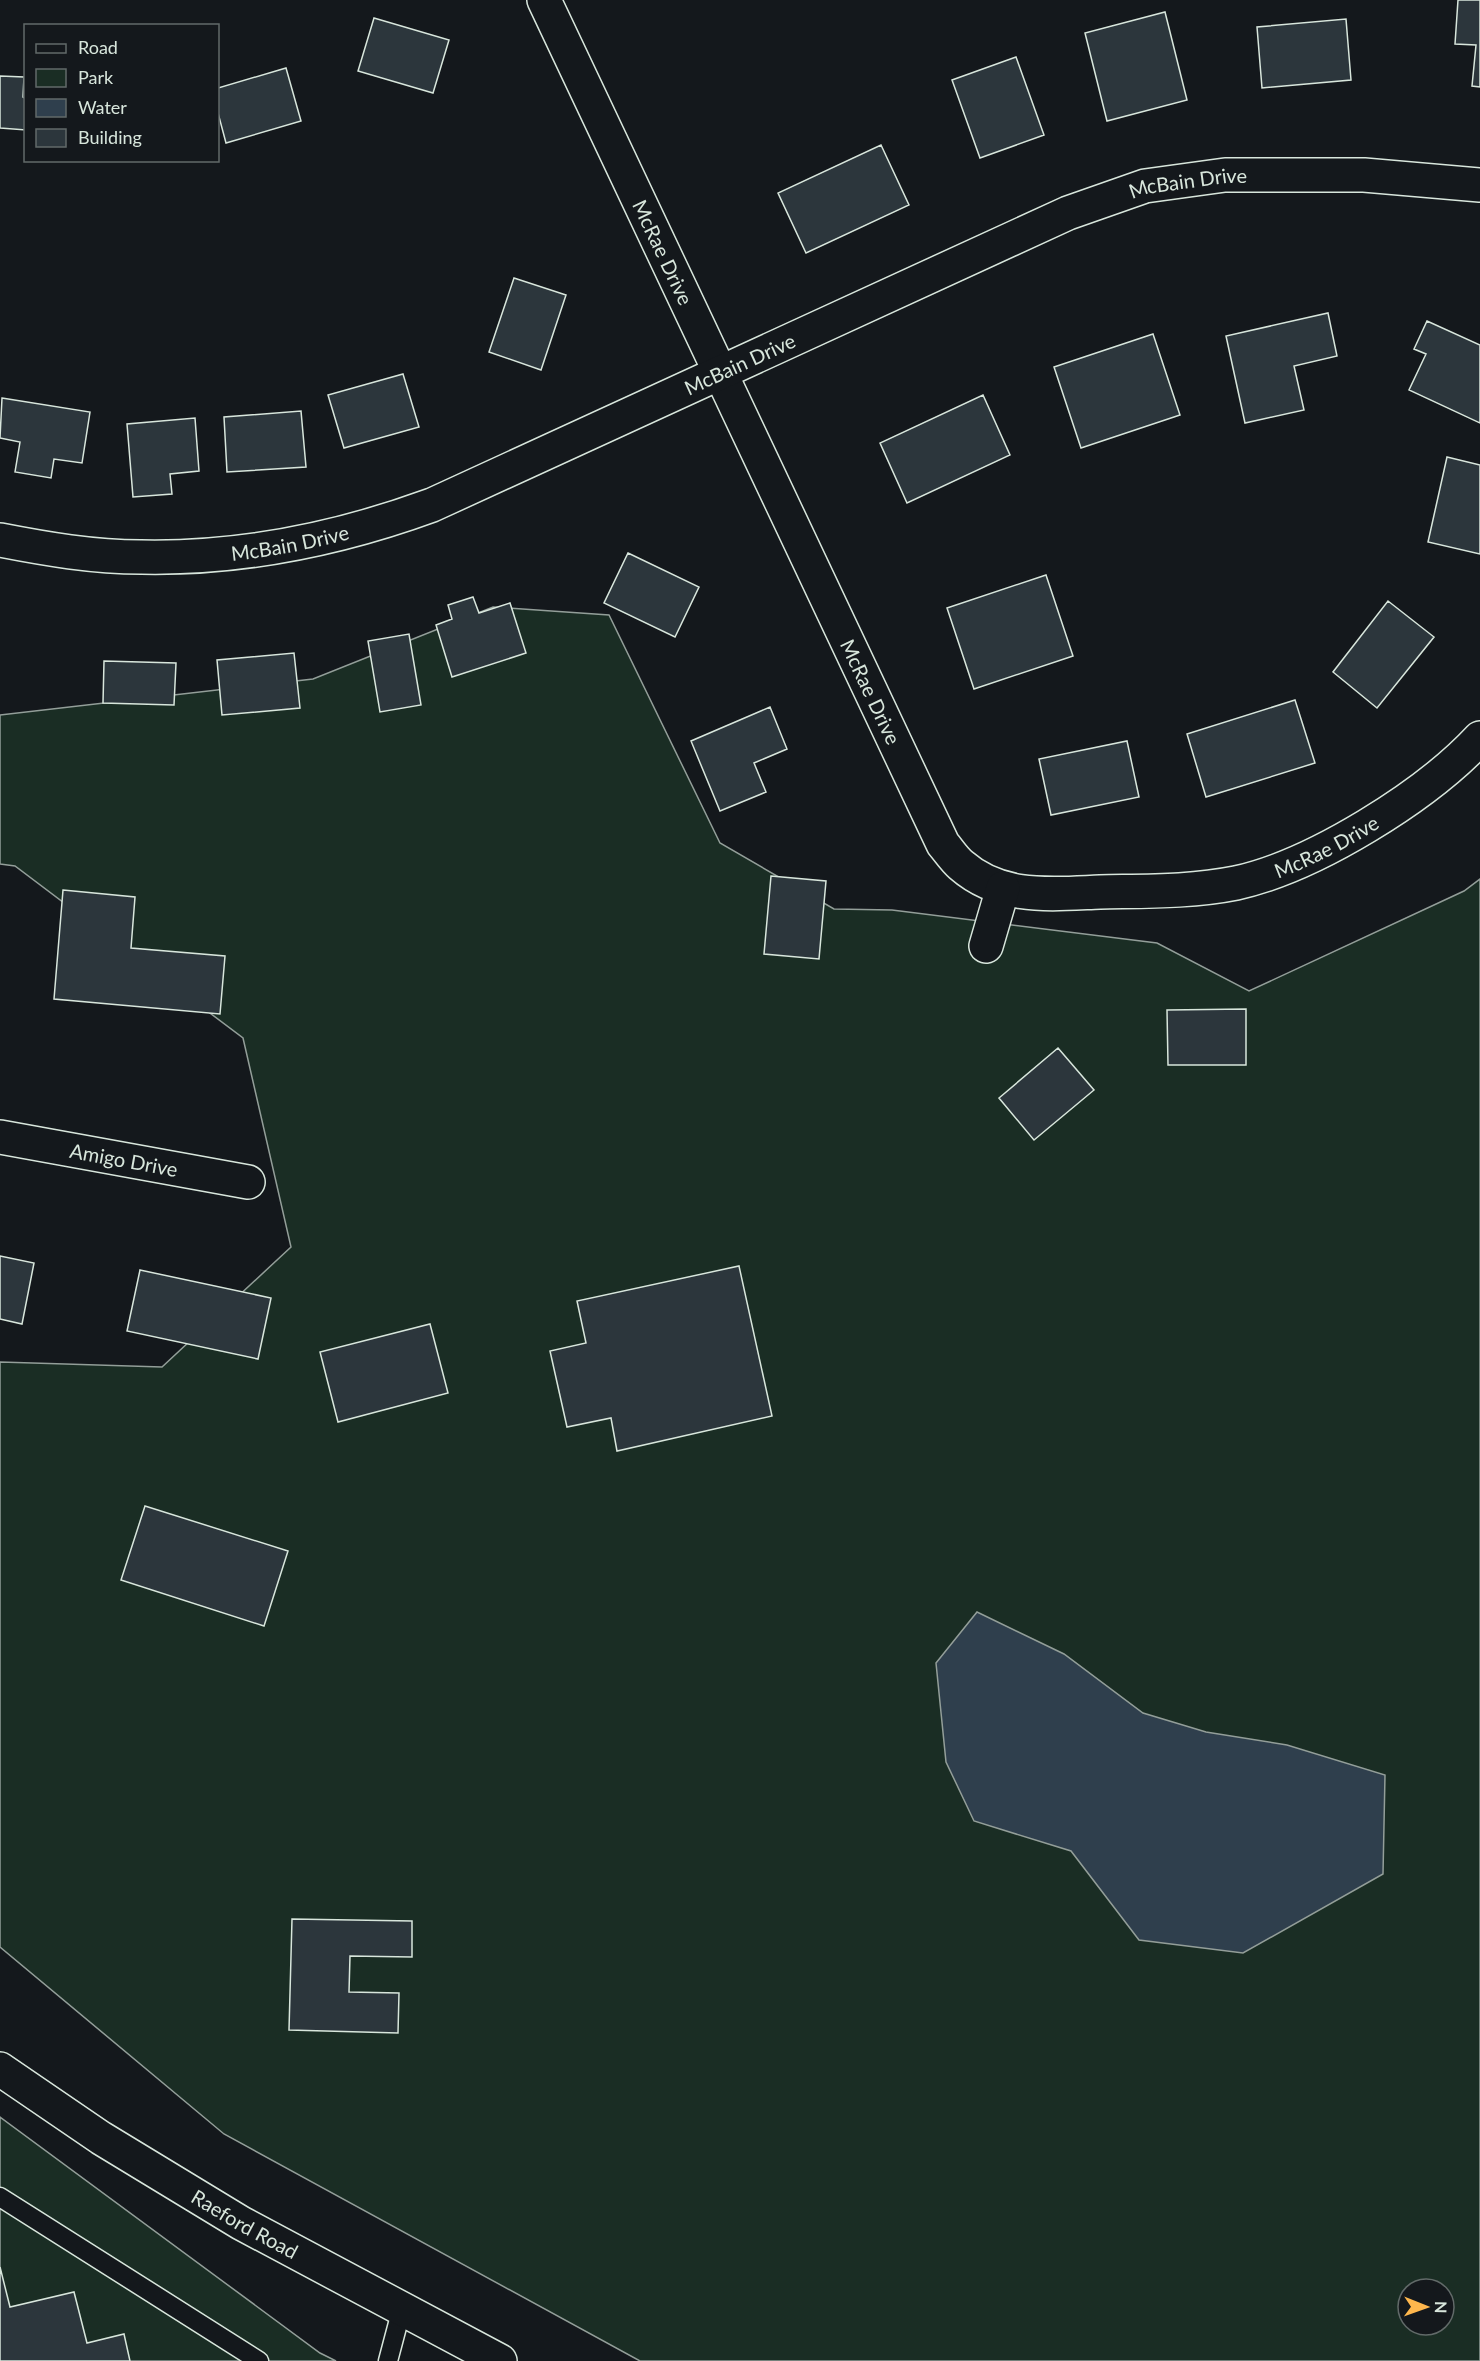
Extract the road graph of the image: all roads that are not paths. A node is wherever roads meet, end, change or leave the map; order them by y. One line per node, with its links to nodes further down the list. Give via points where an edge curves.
1 (544, 0): 3 (street, McRae Drive)
2 (1480, 185): 3 (street, McBain Drive, via 1364,175 1225,175 1145,186 1068,213)
3 (719, 372): 4 (street, McBain Drive, via 432,505 381,524 302,543 221,554 140,557 59,551); 6 (street, McRae Drive, via 943,844 961,865)
4 (0, 540)
5 (1480, 738): 6 (street, McRae Drive, via 1405,801 1336,843 1277,870 1236,883 1182,890 1044,894)
6 (1003, 888): 7 (street)
7 (986, 946)
8 (0, 1137): 9 (street, Amigo Drive)
9 (248, 1182)
10 (0, 2069): 12 (street, Raeford Road, via 101,2138 241,2223)
11 (0, 2197): 13 (lane)
12 (402, 2308): 14 (lane); 15 (street, Raeford Road)
13 (259, 2361)
14 (388, 2361)
15 (500, 2361)

